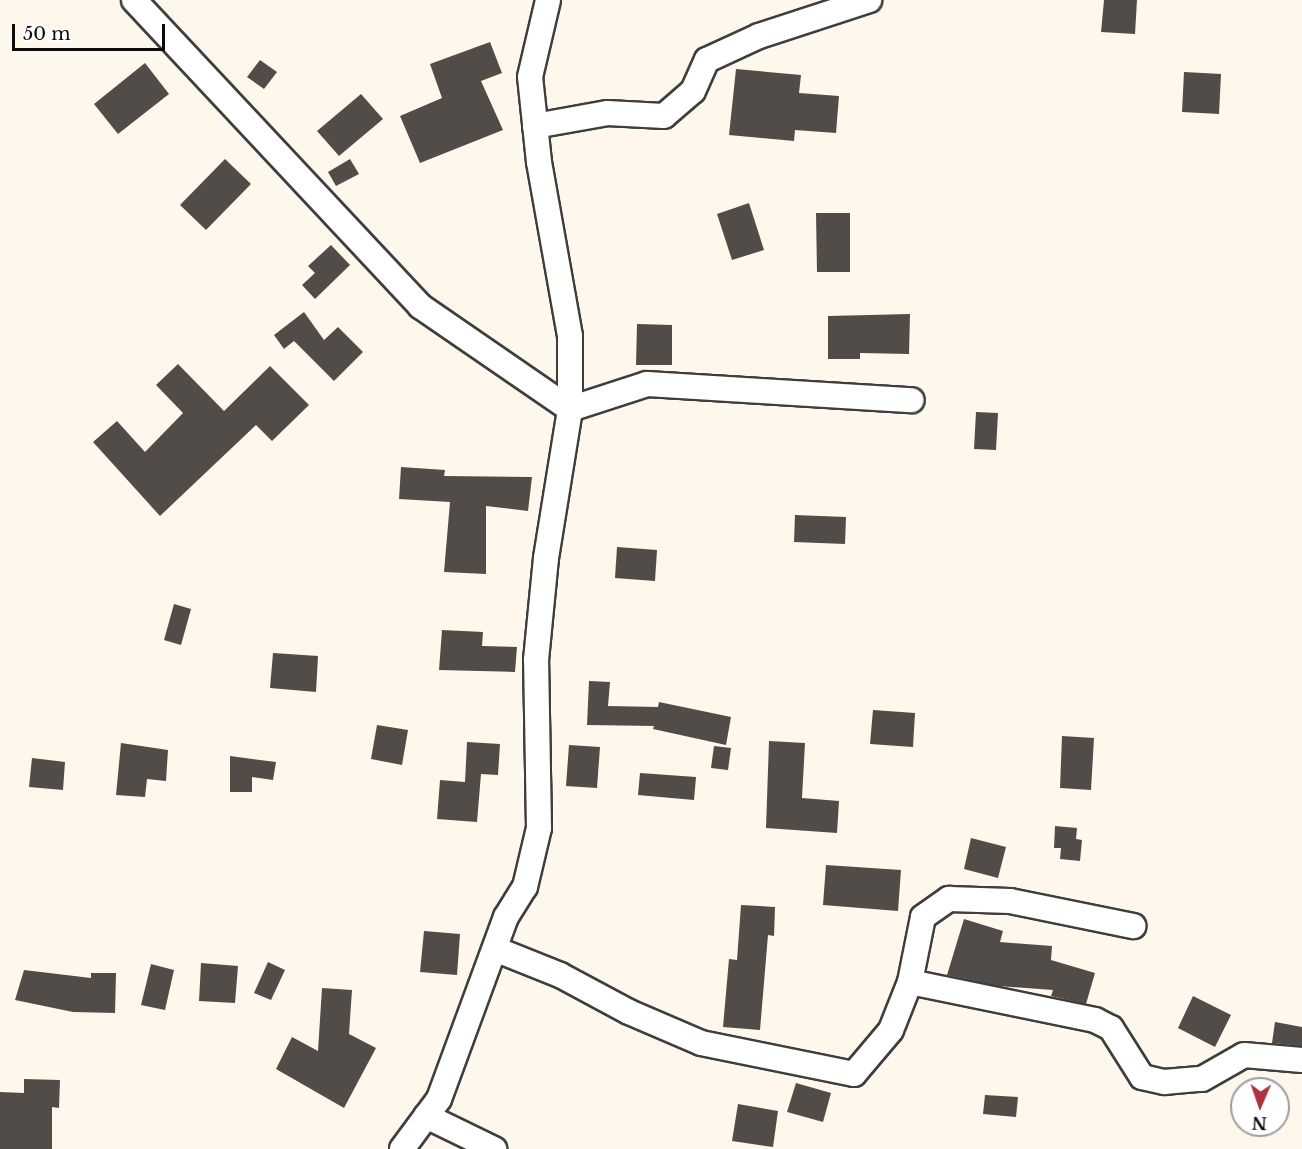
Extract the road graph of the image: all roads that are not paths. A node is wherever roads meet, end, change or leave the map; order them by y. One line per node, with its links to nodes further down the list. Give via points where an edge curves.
1 (134, 0): 6 (street, via 420,306)
2 (548, 0): 4 (street, via 530,77)
3 (869, 0): 4 (street, via 759,36 707,60 693,91 664,116 607,113)
4 (535, 126): 6 (street, via 570,336)
5 (912, 400): 6 (street, via 647,384)
6 (570, 409): 8 (street, via 546,558 536,660 539,828 525,887 506,918)
7 (1133, 926): 9 (street, via 1010,901 949,899 923,917)
8 (495, 949): 9 (street, via 560,975 701,1043 854,1074 891,1029); 11 (street, via 439,1099)
9 (910, 982): 10 (street, via 1095,1020 1111,1028 1142,1077 1164,1082 1202,1079 1244,1055)
10 (1302, 1060)
11 (426, 1116): 12 (street); 13 (street)
12 (402, 1149)
13 (494, 1149)

